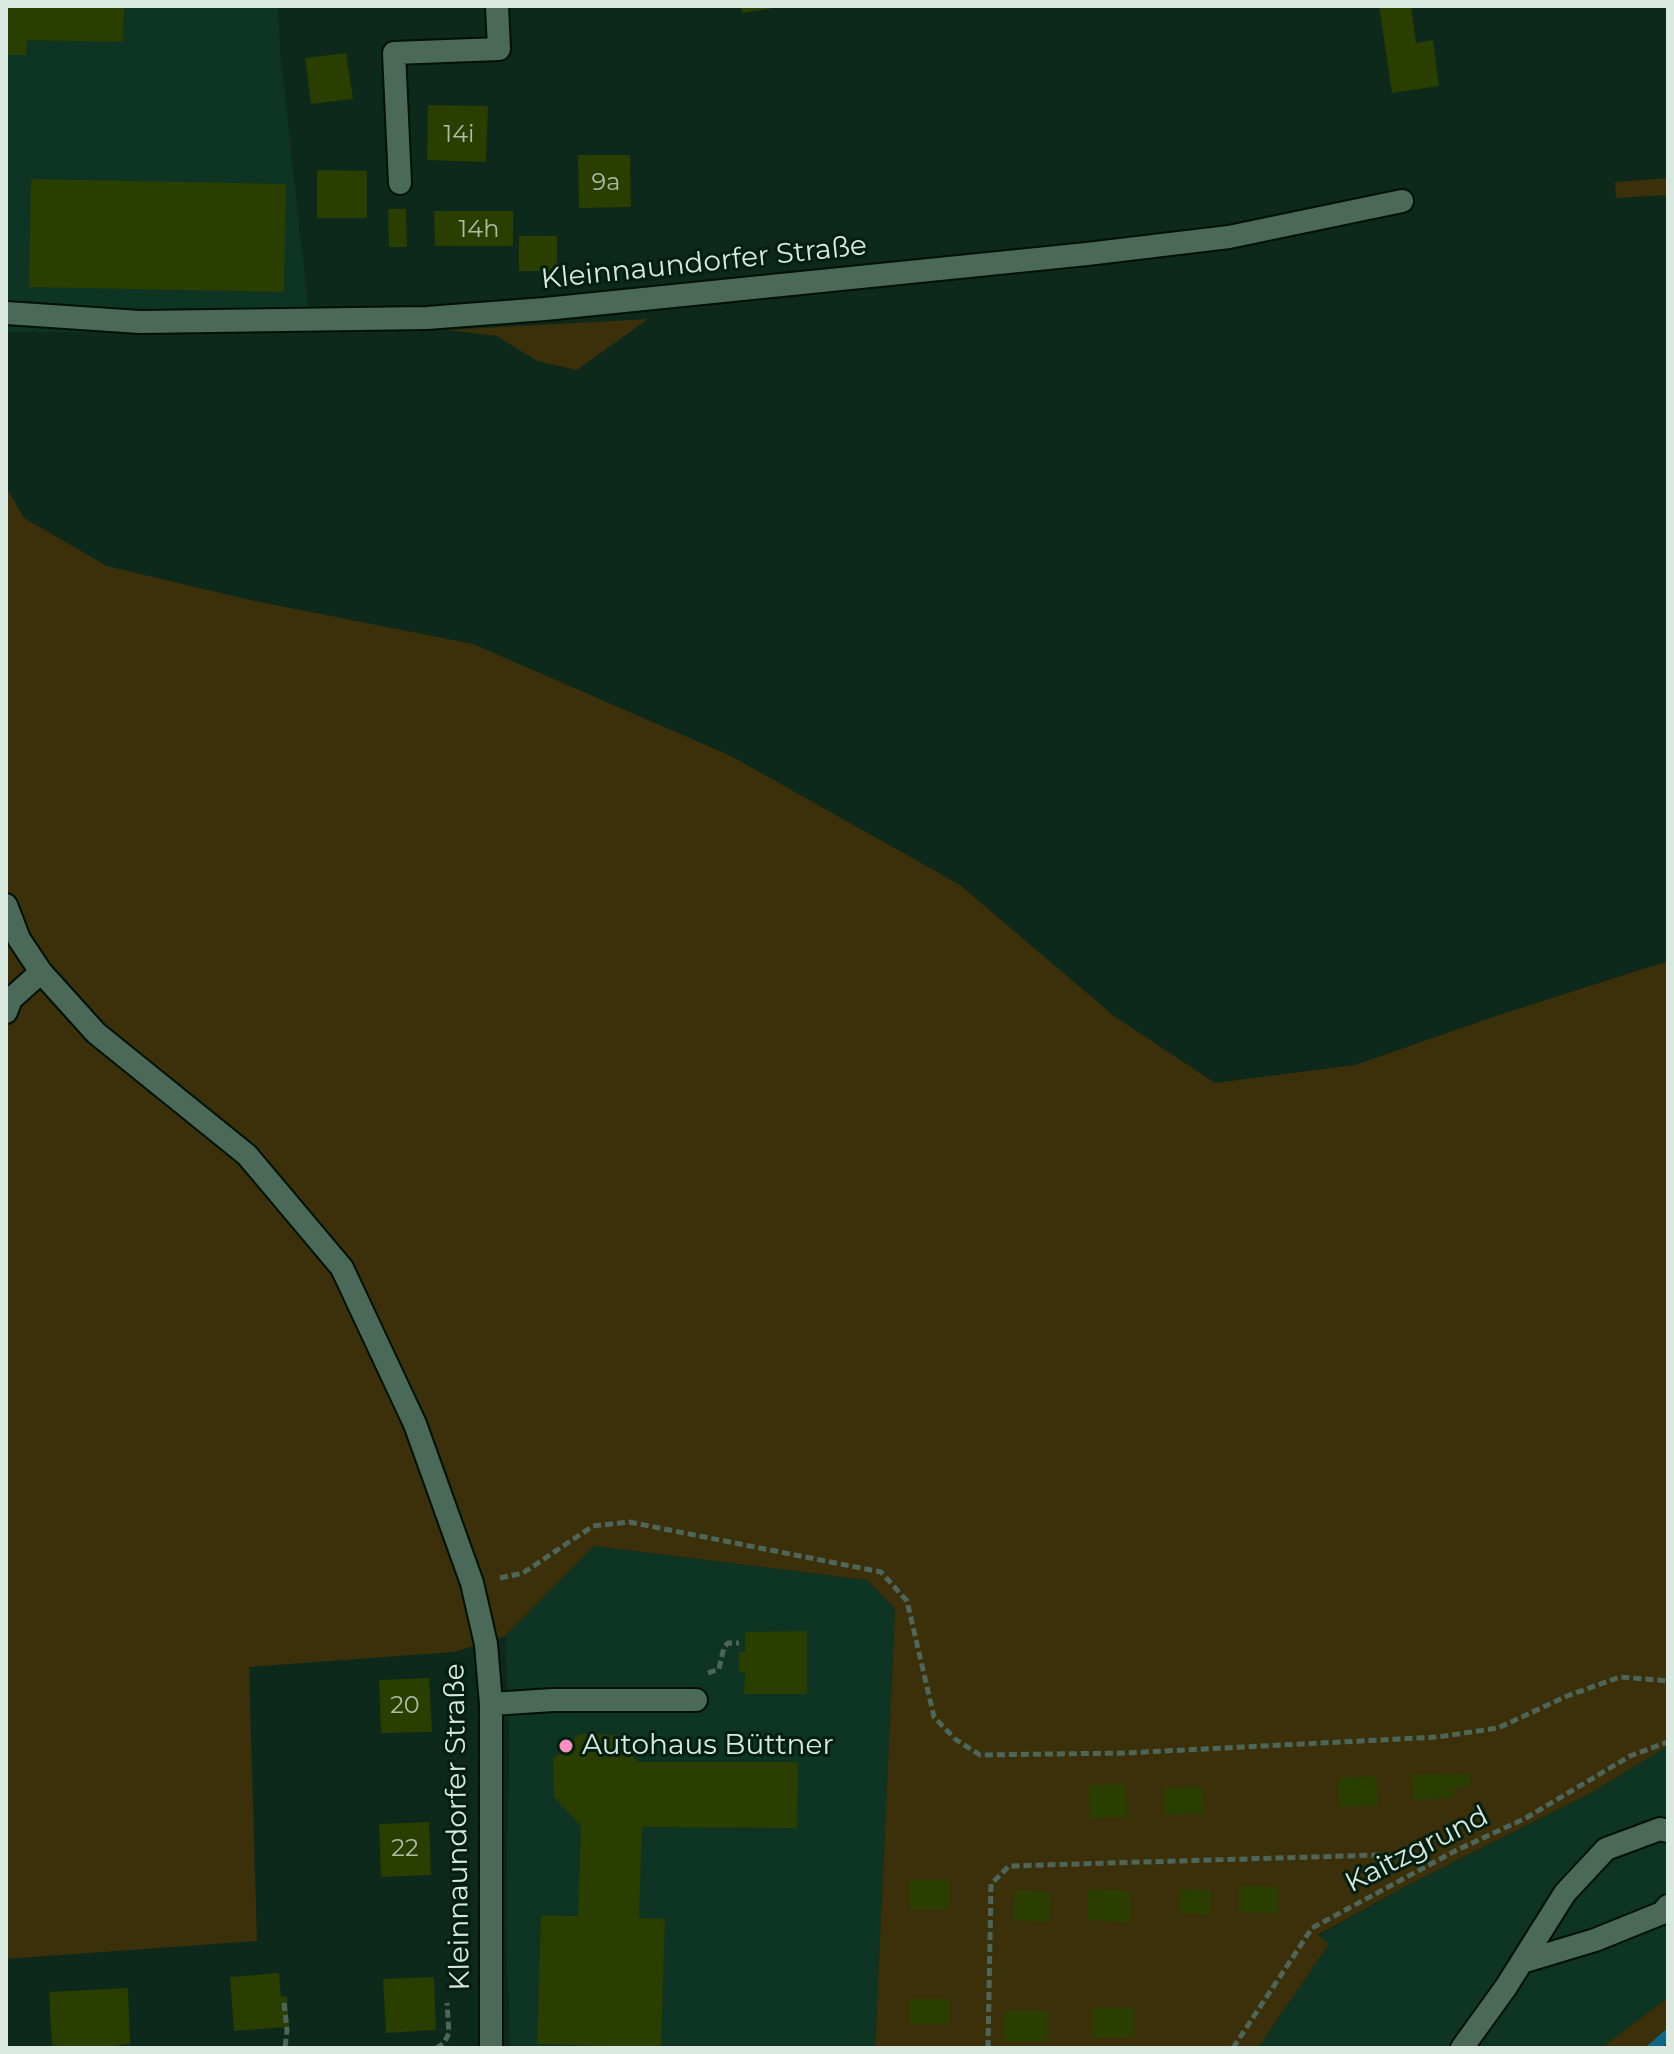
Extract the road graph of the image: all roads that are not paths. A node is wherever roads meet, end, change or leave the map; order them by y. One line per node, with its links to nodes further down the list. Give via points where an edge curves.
1 (497, 6): 2 (street, via 499,49 394,53)
2 (400, 183)
3 (1402, 201): 4 (street, Kleinnaundorfer Straße, via 1229,237 545,309 427,318 140,322)
4 (6, 313)
5 (6, 905): 6 (street, Kleinnaundorfer Straße, via 19,939)
6 (41, 972): 7 (street, via 11,999); 9 (street, Kleinnaundorfer Straße, via 96,1033 247,1155 342,1268 415,1424 472,1583 486,1644)
7 (6, 1012)
8 (696, 1700): 9 (street)
9 (491, 1704): 13 (street, Kleinnaundorfer Straße)
10 (1668, 1831): 12 (street, via 1660,1829 1606,1849 1565,1893)
11 (1668, 1906): 12 (street, via 1595,1940)
12 (1522, 1962): 14 (street)
13 (491, 2048)
14 (1462, 2048)

